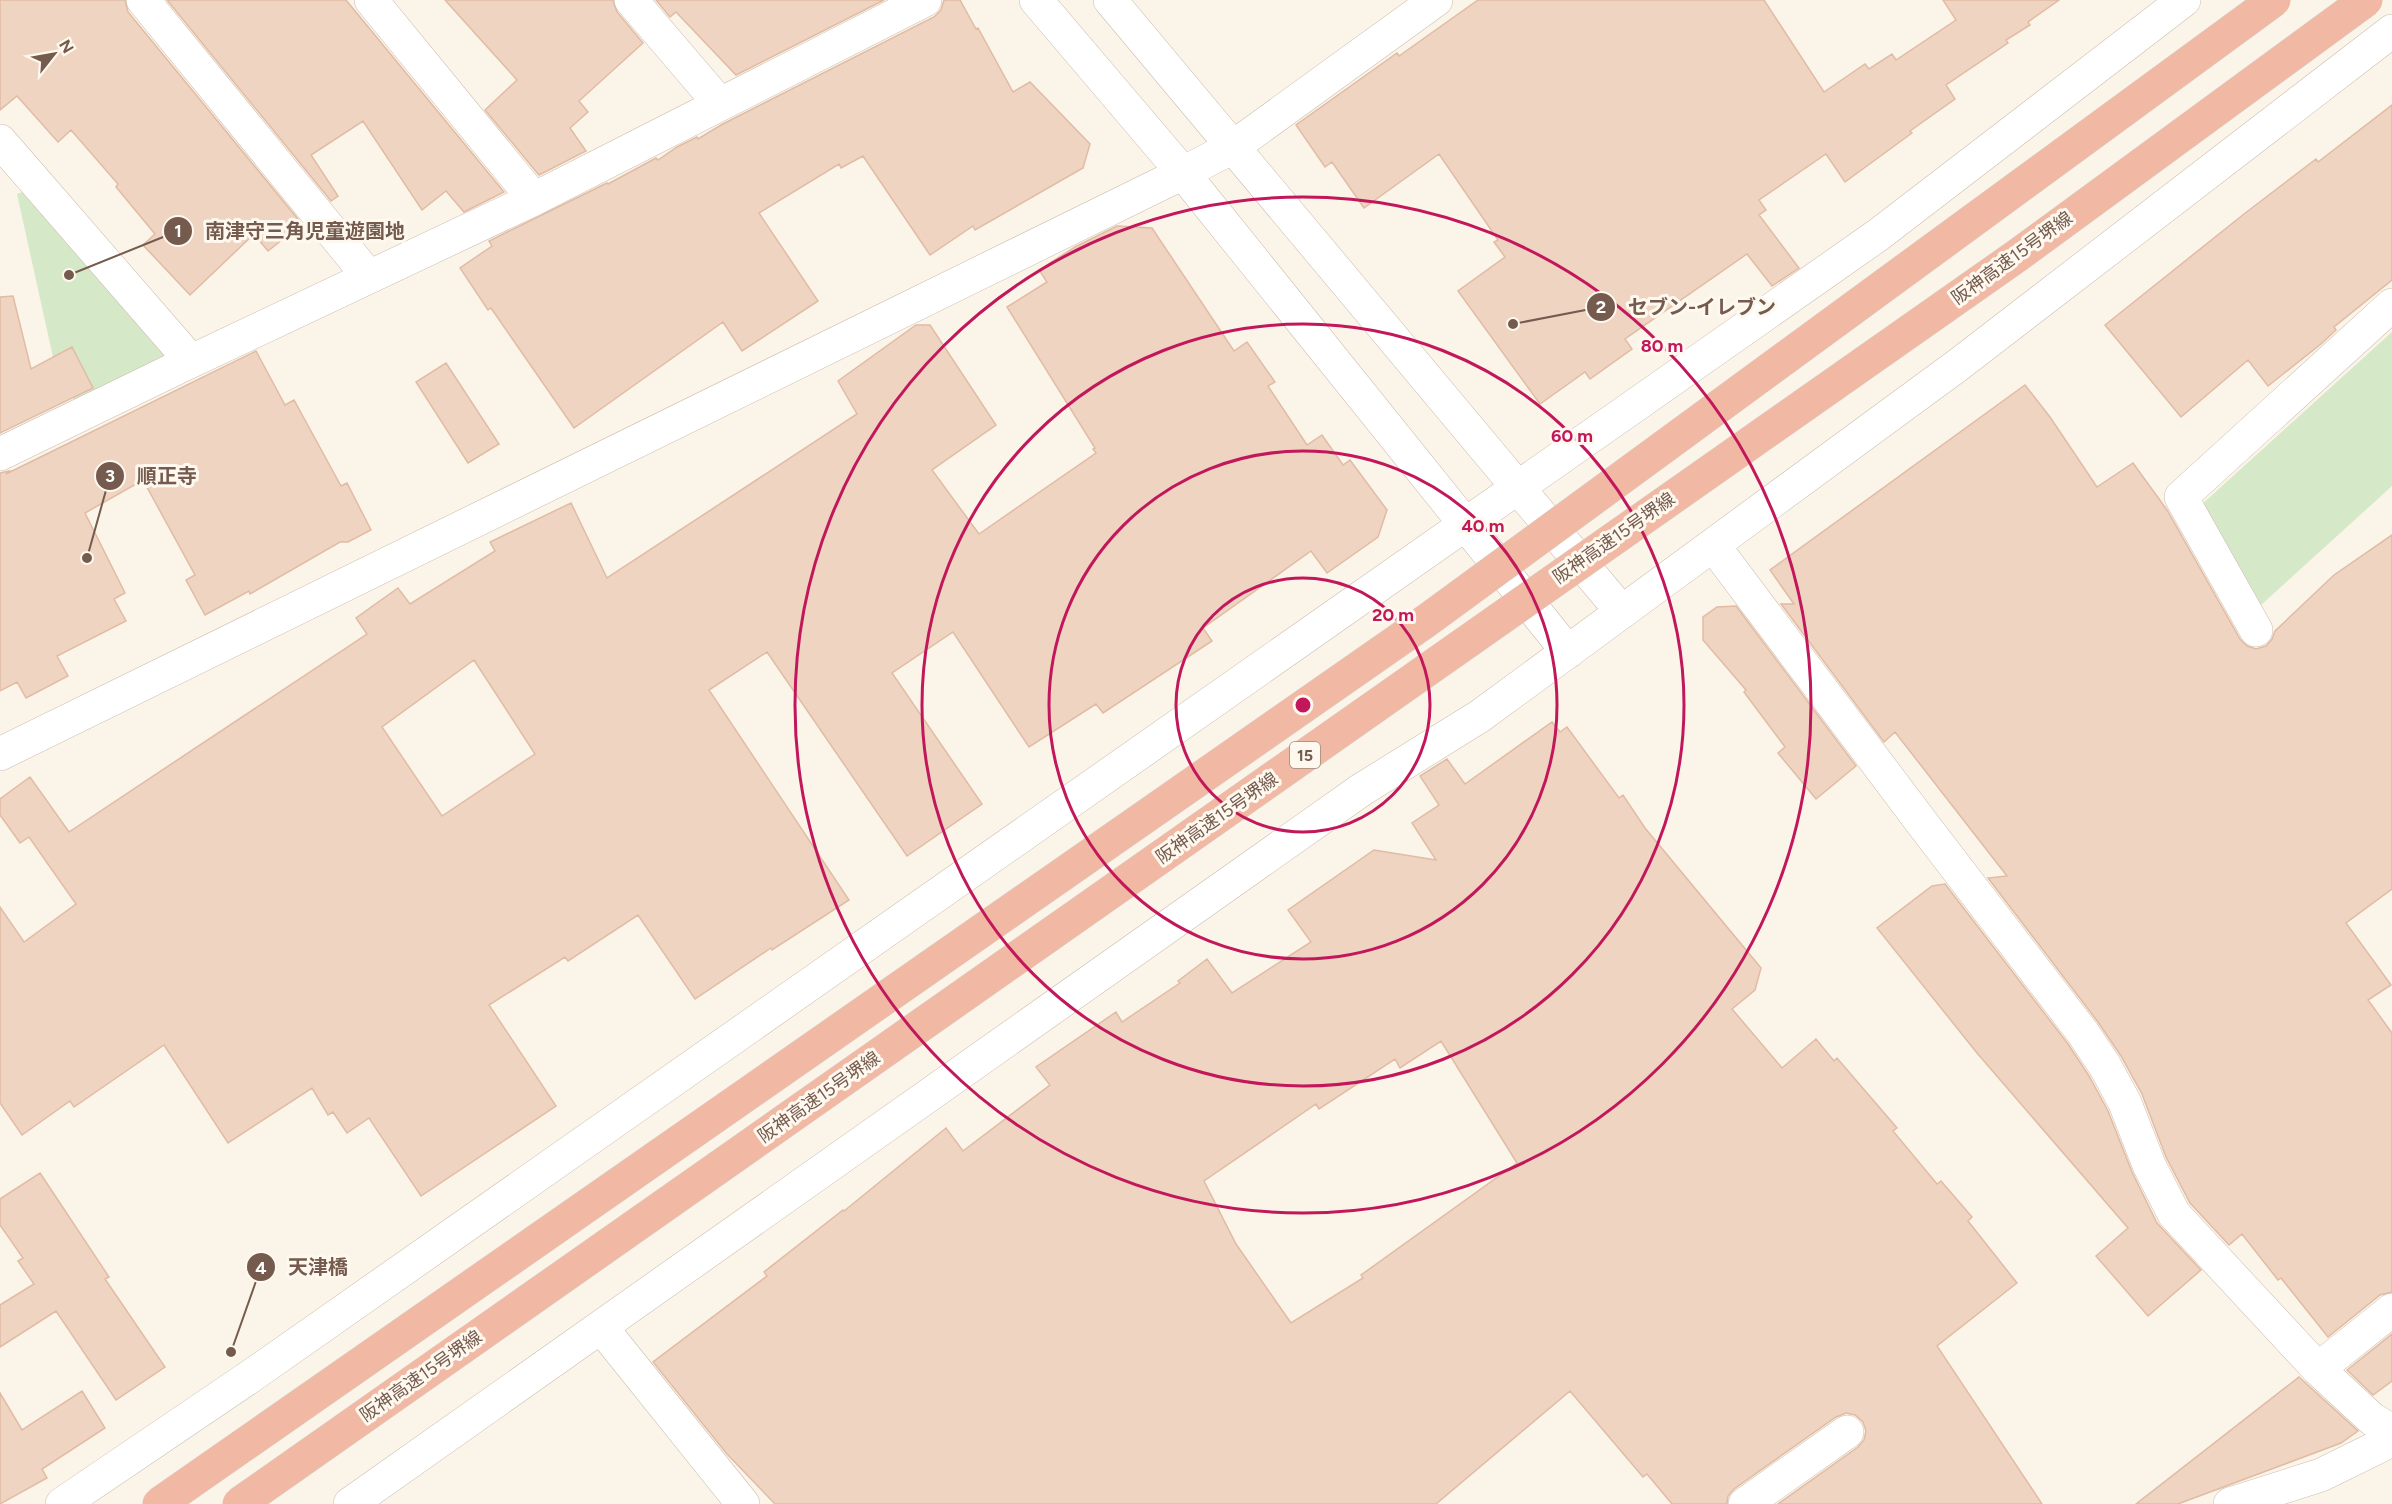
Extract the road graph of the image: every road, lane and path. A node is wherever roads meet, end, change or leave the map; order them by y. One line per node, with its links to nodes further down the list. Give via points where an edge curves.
1 (143, 0): 17 (street)
2 (371, 0): 16 (street)
3 (632, 0): 12 (street)
4 (925, 0): 12 (street)
5 (1036, 0): 15 (street)
6 (1110, 0): 14 (street)
7 (1436, 0): 14 (street)
8 (2184, 0): 21 (street, via 1878,235)
9 (2274, 0): 35 (highway, 15, bridge, via 1426,621)
10 (2366, 0): 36 (highway, 阪神高速15号堺線 / 15, bridge, via 2008,262)
11 (2392, 31): 23 (street, via 1958,365)
12 (720, 104): 16 (street)
13 (0, 141): 19 (street)
14 (1233, 147): 15 (street); 21 (street)
15 (1183, 173): 22 (street); 27 (street)
16 (534, 199): 17 (street)
17 (369, 278): 19 (street)
18 (2392, 305): 25 (street, via 2181,497)
19 (191, 361): 20 (street)
20 (0, 454)
21 (1517, 486): 22 (street); 24 (street)
22 (1466, 524): 26 (street); 34 (street, via 251,1376)
23 (1713, 545): 24 (street); 30 (street, via 2083,1033 2125,1103 2149,1165 2174,1214)
24 (1622, 612): 26 (street)
25 (2256, 630)
26 (1568, 652): 29 (street, via 1480,716 1361,790)
27 (0, 754)
28 (2392, 1310): 30 (street)
29 (601, 1327): 37 (street); 38 (street)
30 (2318, 1370): 31 (street, via 2372,1419)
31 (2392, 1431)
32 (1846, 1432): 39 (street)
33 (2392, 1440): 40 (street, via 2321,1475)
34 (62, 1504)
35 (159, 1504)
36 (239, 1504)
37 (350, 1504)
38 (743, 1504)
39 (1745, 1504)
40 (2230, 1504)

